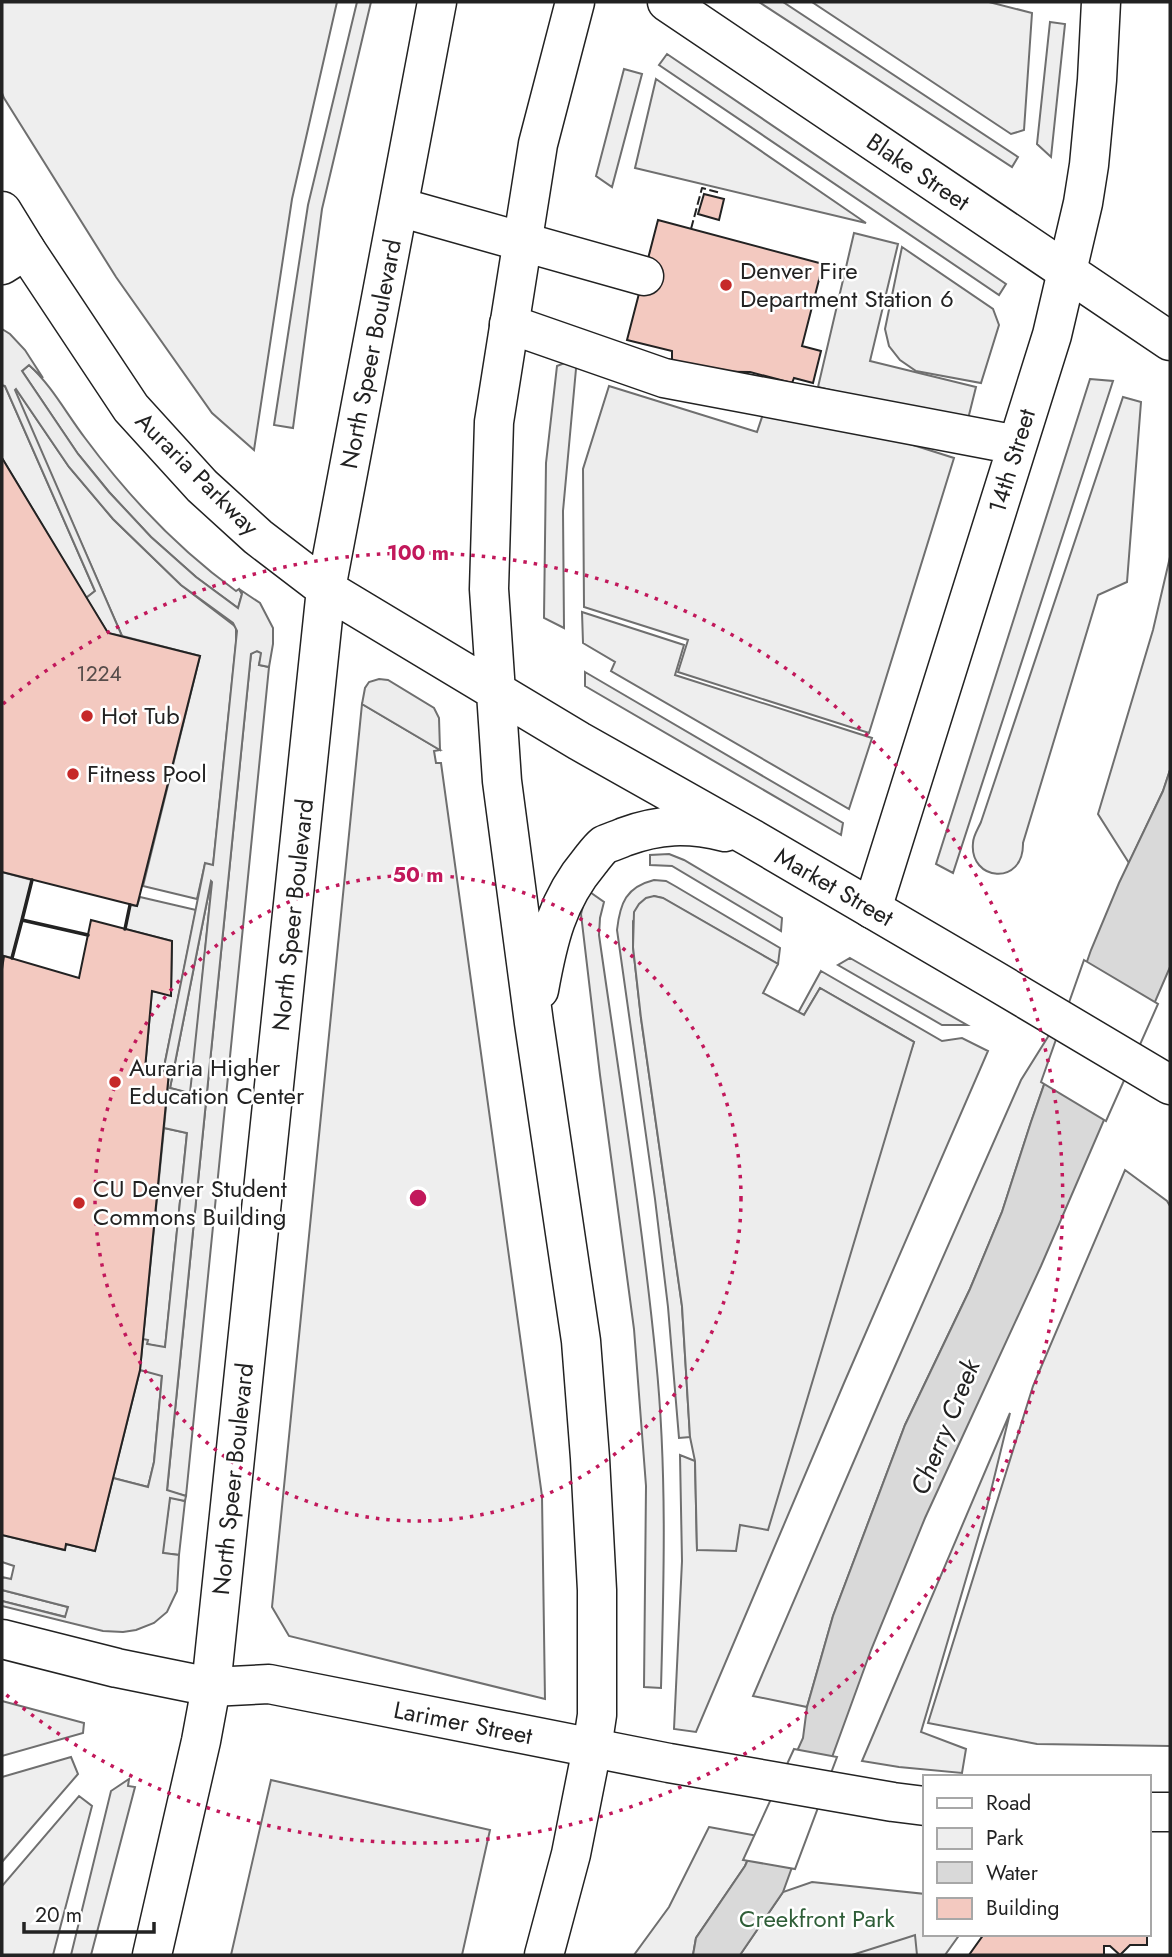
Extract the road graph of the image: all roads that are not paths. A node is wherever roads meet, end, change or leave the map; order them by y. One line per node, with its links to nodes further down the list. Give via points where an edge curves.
1 (437, 2): 5 (main road, North Speer Boulevard)
2 (575, 2): 7 (main road, via 538,144)
3 (667, 2): 9 (main road, Blake Street)
4 (1101, 2): 9 (main road, 14th Street, via 1089,165)
5 (399, 207): 7 (main road); 14 (main road, North Speer Boulevard)
6 (2, 211): 8 (main road, Auraria Parkway)
7 (523, 242): 10 (main road); 11 (main road)
8 (14, 257): 14 (main road, Auraria Parkway, via 131,408 202,486)
9 (1067, 272): 12 (main road, Blake Street); 13 (main road, 14th Street)
10 (644, 276)
11 (509, 324): 13 (main road, via 664,378); 15 (main road, via 494,422 489,589)
12 (1170, 341)
13 (1017, 445): 17 (main road, 14th Street)
14 (326, 589): 15 (main road, Auraria Parkway); 21 (main road, North Speer Boulevard)
15 (496, 690): 16 (main road, Market Street); 18 (main road, via 502,780)
16 (751, 838): 17 (main road, Market Street); 18 (main road, via 673,825 604,845 574,880 554,923)
17 (872, 909): 19 (main road, Market Street)
18 (534, 1023): 22 (main road, via 581,1341 597,1590 597,1715)
19 (1170, 1085)
20 (2, 1639): 21 (main road, Larimer Street)
21 (211, 1687): 22 (main road, Larimer Street, via 269,1684); 26 (main road, North Speer Boulevard)
22 (592, 1748): 23 (main road, Larimer Street); 27 (main road)
23 (909, 1804)
24 (1151, 1812): 25 (main road)
25 (1170, 1812)
26 (152, 1955)
27 (544, 1955)

